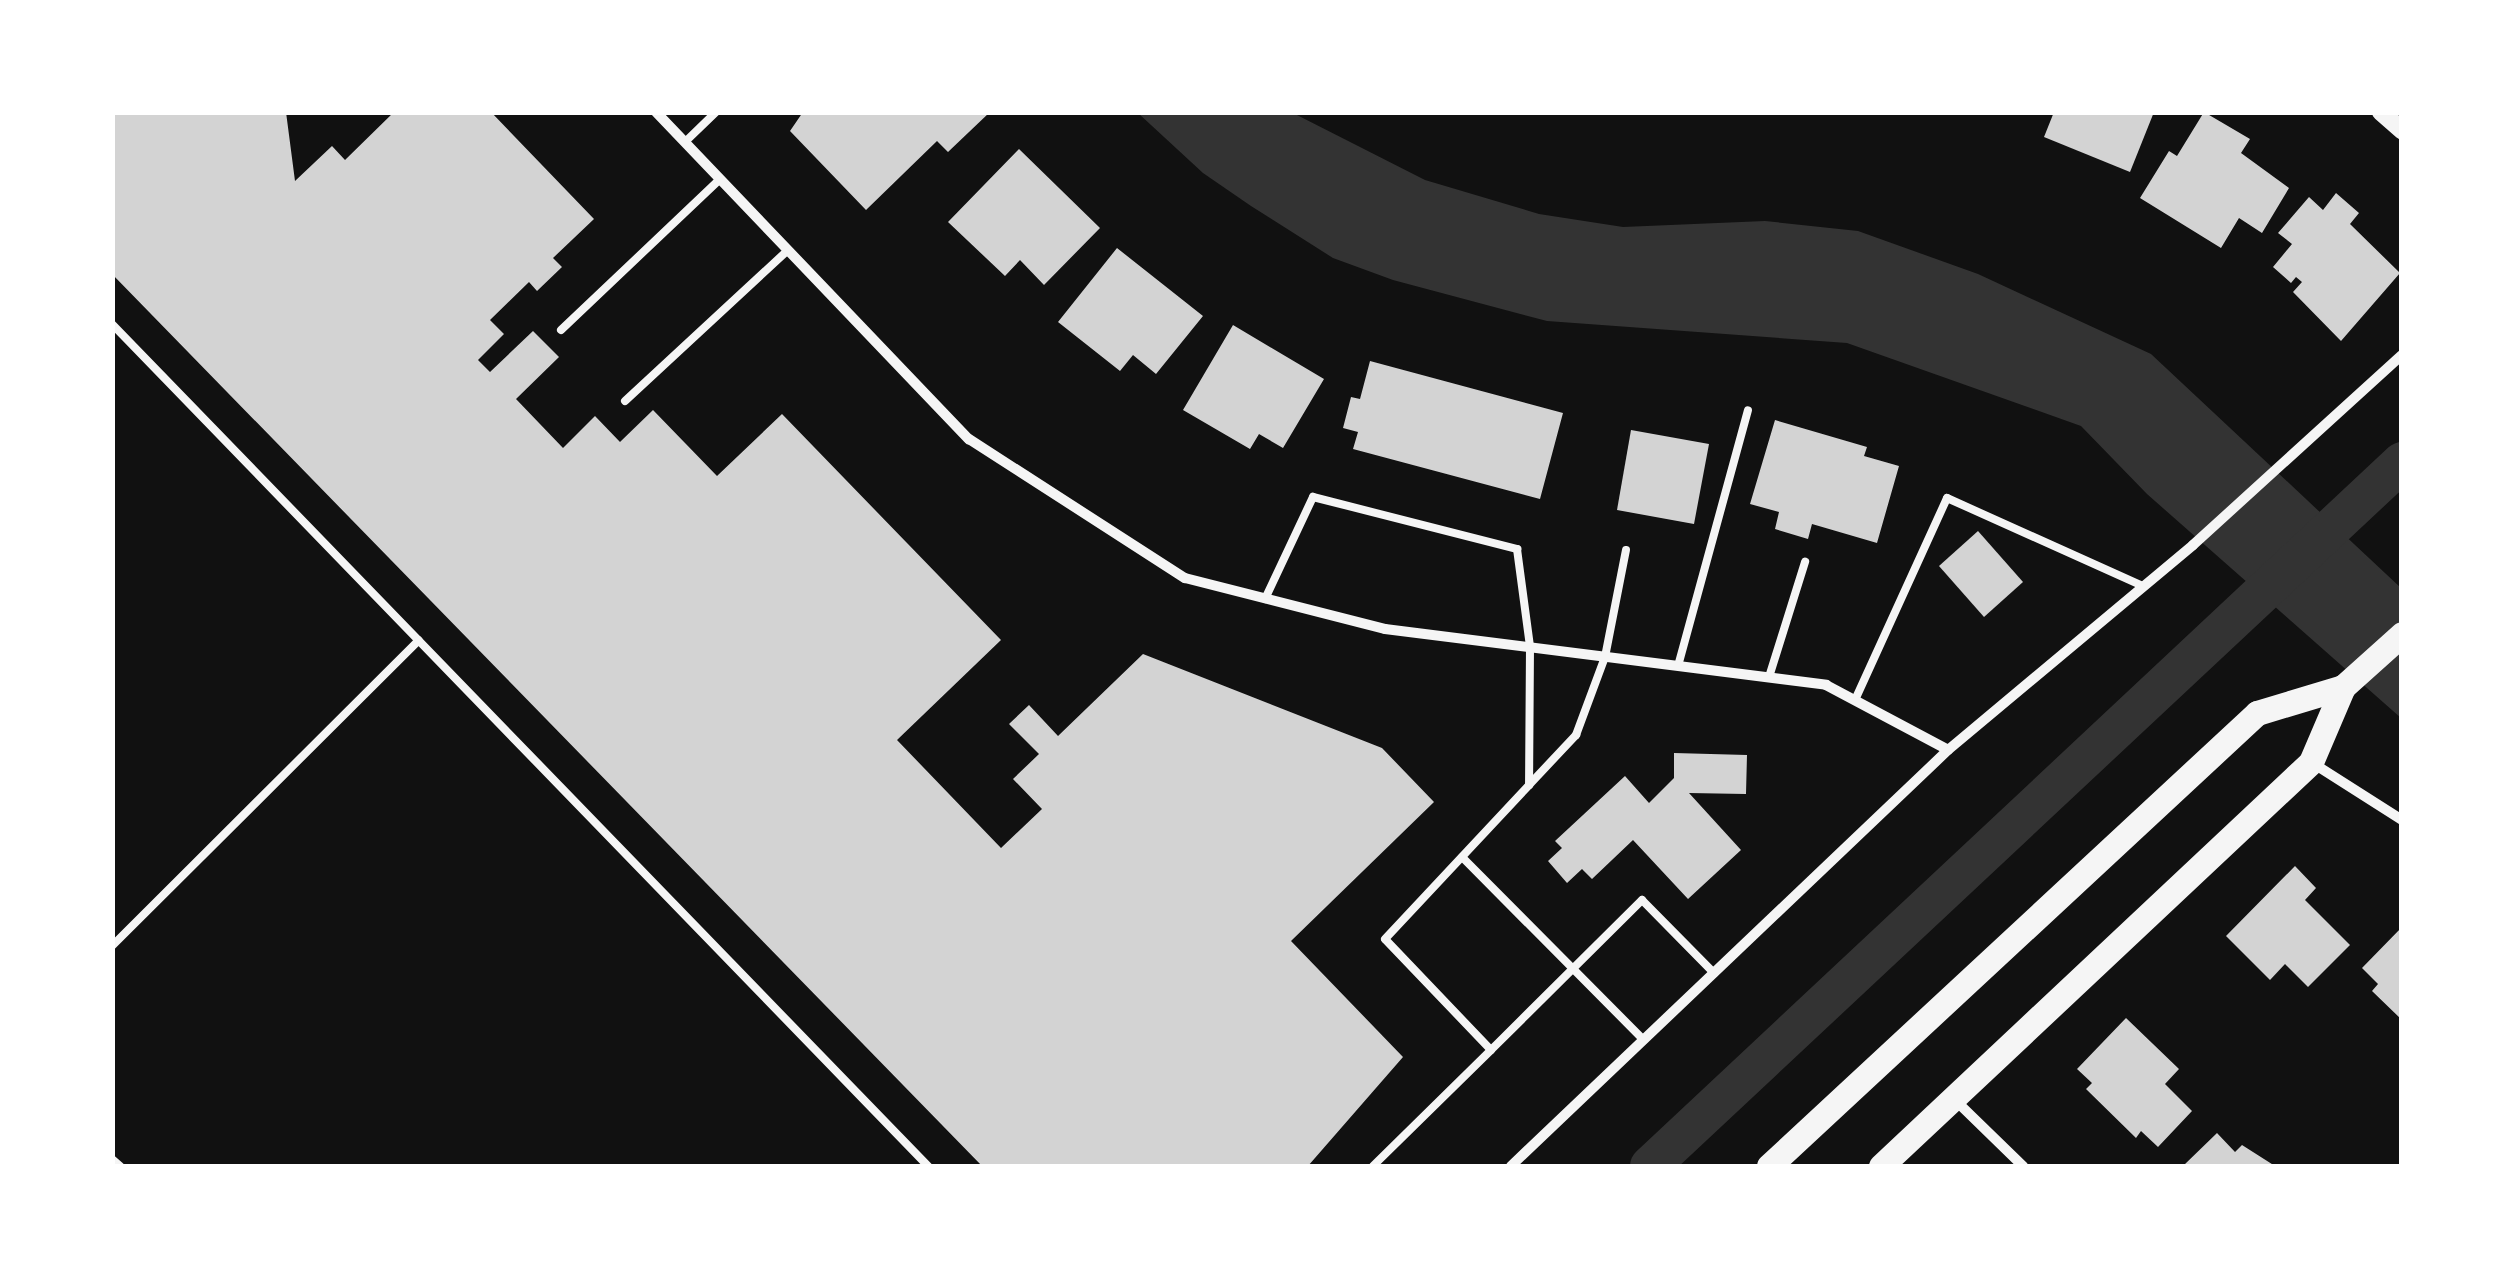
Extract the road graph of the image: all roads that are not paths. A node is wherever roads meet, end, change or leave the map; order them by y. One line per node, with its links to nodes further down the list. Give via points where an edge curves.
1 (656, 112): 5 (street)
2 (716, 112): 5 (lane)
3 (2381, 112): 4 (street)
4 (2402, 130)
5 (685, 142): 6 (street)
6 (720, 179): 7 (street); 9 (lane)
7 (788, 250): 11 (lane); 16 (street, via 968,439 1185,578)
8 (112, 324): 18 (lane)
9 (561, 330)
10 (2402, 354): 15 (street)
11 (625, 401)
12 (1748, 410): 21 (lane)
13 (1626, 550): 20 (lane)
14 (1805, 562): 22 (lane)
15 (2143, 586): 24 (lane, via 1947,498); 25 (street)
16 (1265, 599): 19 (street, via 1385,629); 19 (lane, via 1314,498 1517,550)
17 (2402, 634): 23 (main road)
18 (419, 640): 30 (lane); 38 (lane)
19 (1530, 647): 20 (street); 27 (lane)
20 (1605, 656): 21 (street); 27 (lane, via 1576,734)
21 (1678, 666): 22 (street)
22 (1770, 678): 24 (street, via 1826,685)
23 (2343, 687): 26 (main road); 41 (main road, via 2258,713)
24 (1855, 700): 25 (street)
25 (1948, 750): 32 (street)
26 (2311, 762): 28 (street); 35 (main road)
27 (1529, 785): 29 (lane)
28 (2402, 820)
29 (1462, 858): 31 (lane); 34 (lane, via 1385,939)
30 (112, 946)
31 (1572, 969): 32 (lane, via 1642,900); 33 (lane); 34 (lane)
32 (1714, 973): 33 (street)
33 (1644, 1040): 40 (street)
34 (1490, 1050): 39 (lane)
35 (1953, 1098): 42 (main road); 43 (street)
36 (112, 1159): 37 (lane)
37 (120, 1166)
38 (928, 1166)
39 (1373, 1166)
40 (1511, 1166)
41 (1769, 1166)
42 (1881, 1166)
43 (2024, 1166)

